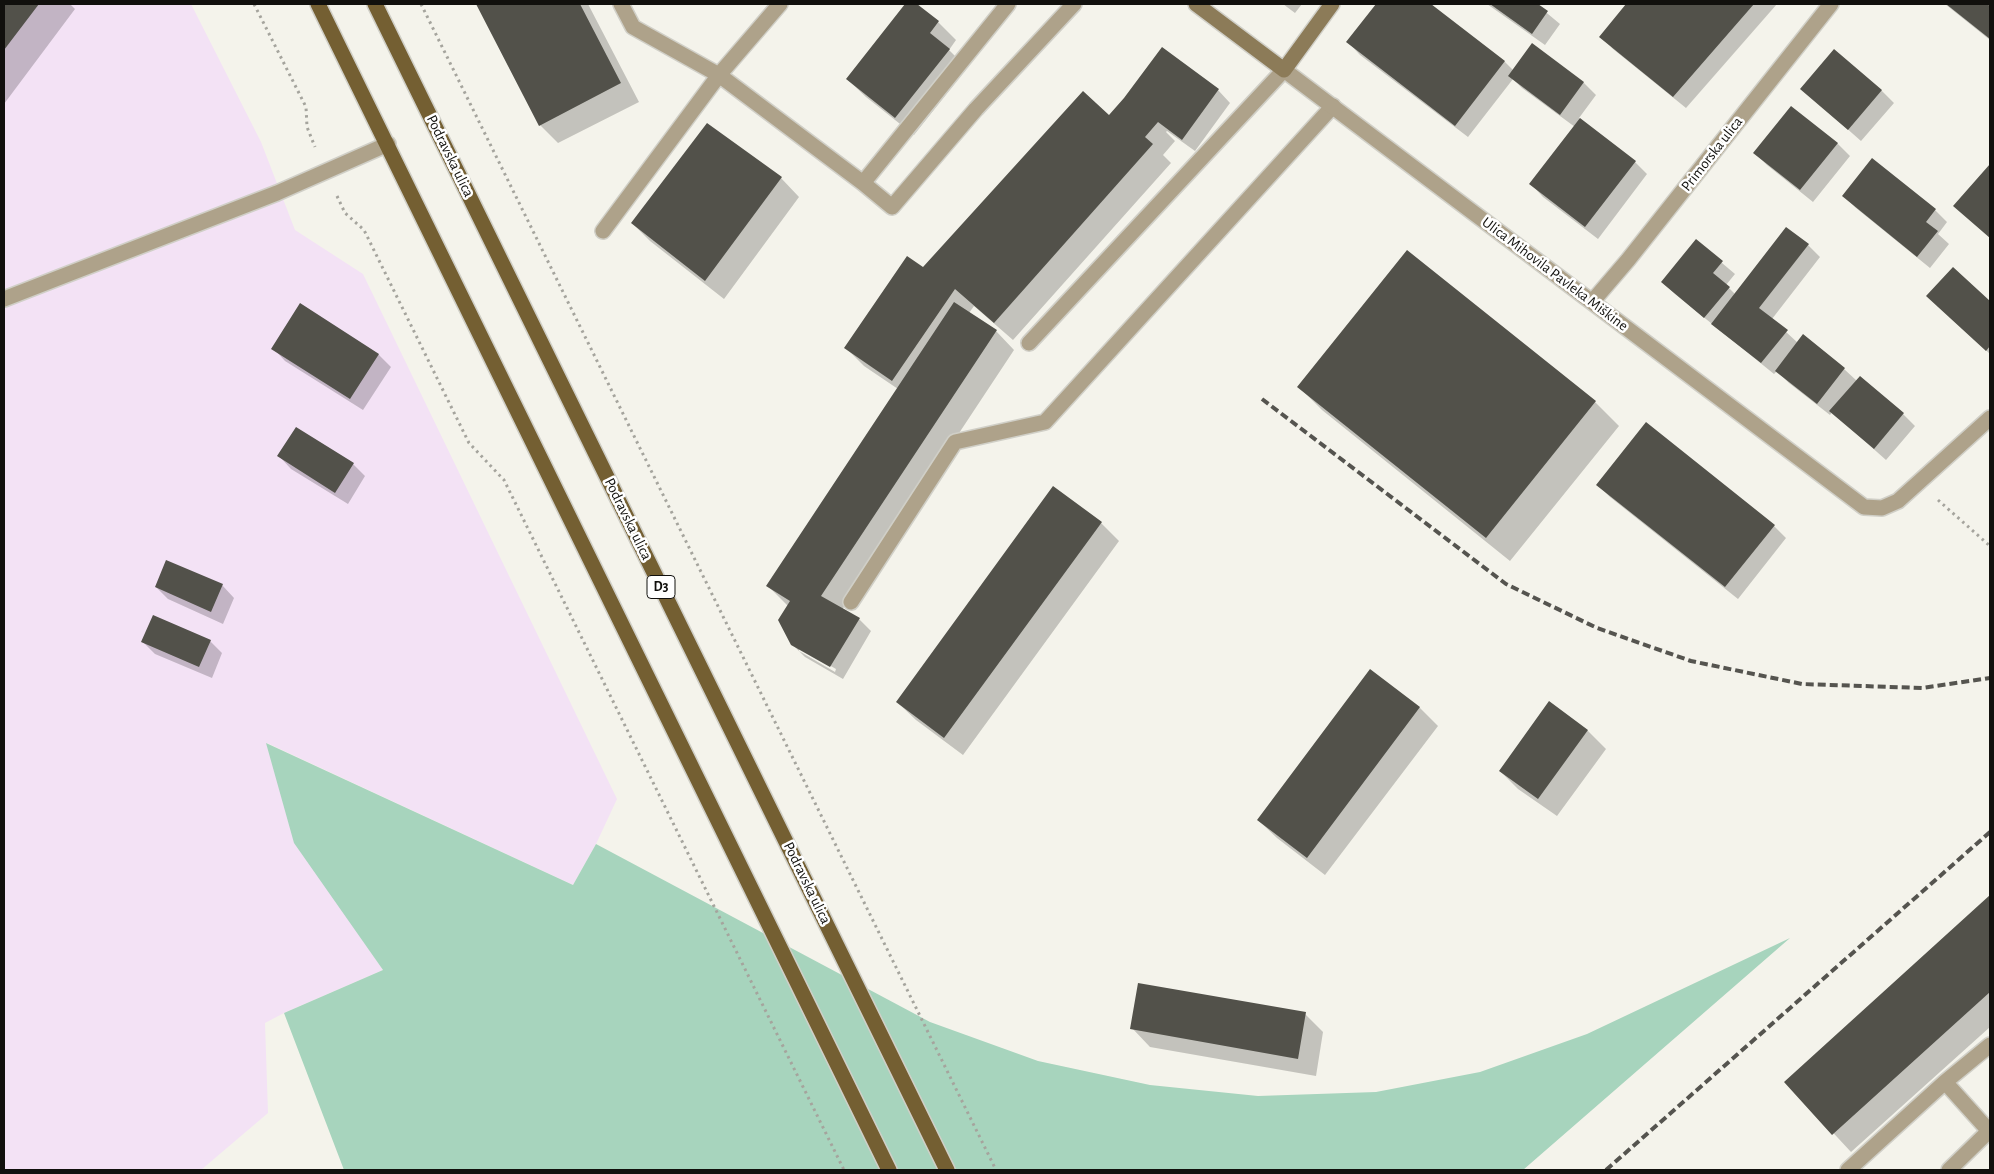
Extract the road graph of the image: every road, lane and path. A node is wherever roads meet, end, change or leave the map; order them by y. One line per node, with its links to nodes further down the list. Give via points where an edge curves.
1 (254, 4): 16 (path, via 306,107 307,126)
2 (318, 4): 15 (main road)
3 (375, 4): 31 (main road, Podravska ulica / D3)
4 (421, 4): 32 (path)
5 (621, 4): 13 (street, via 633,27)
6 (780, 4): 13 (street)
7 (1008, 4): 17 (street)
8 (1196, 4): 12 (street, Ulica Mihovila Pavleka Miškine)
9 (1332, 4): 12 (street)
10 (1831, 4): 20 (street, Primorska ulica)
11 (1066, 6): 17 (street, via 892,208)
12 (1284, 70): 14 (street, Ulica Mihovila Pavleka Miškine); 21 (street)
13 (719, 75): 17 (street); 18 (street)
14 (1332, 106): 20 (street, Ulica Mihovila Pavleka Miškine); 25 (street, via 1045,422 955,442)
15 (388, 144): 16 (street); 30 (main road)
16 (326, 172): 19 (street, via 277,194); 29 (path, via 344,213 364,230 469,443 504,480)
17 (863, 183)
18 (603, 231)
19 (4, 298)
20 (1592, 302): 23 (street, Ulica Mihovila Pavleka Miškine, via 1864,507 1882,508 1898,501)
21 (1029, 343)
22 (1990, 418): 23 (street, Ulica Mihovila Pavleka Miškine)
23 (1919, 483): 24 (path)
24 (1990, 546)
25 (851, 602)
26 (1990, 1045): 27 (street)
27 (1945, 1082): 28 (street); 33 (street)
28 (1990, 1130): 34 (street)
29 (844, 1170)
30 (889, 1170)
31 (947, 1170)
32 (996, 1170)
33 (1848, 1170)
34 (1949, 1170)

